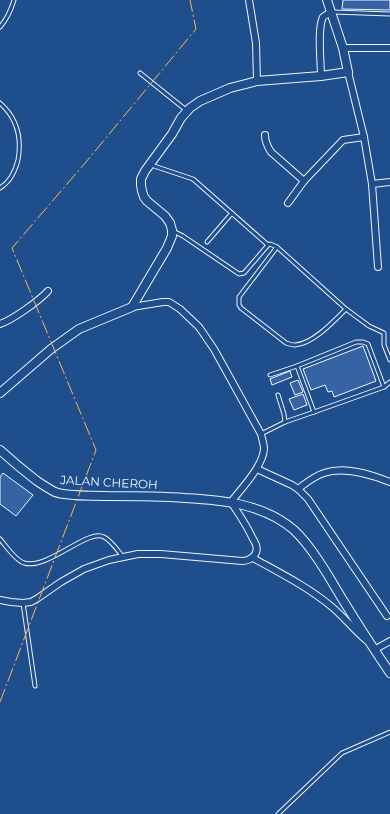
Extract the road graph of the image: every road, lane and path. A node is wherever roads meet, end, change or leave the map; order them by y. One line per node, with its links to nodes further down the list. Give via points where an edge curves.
1 (14, 0): 6 (lane, via 7,18)
2 (249, 0): 12 (street, via 256,43)
3 (327, 0): 4 (street)
4 (331, 12): 5 (lane); 7 (street); 11 (street, via 324,16 320,26)
5 (390, 14)
6 (0, 27)
7 (343, 48): 8 (street); 9 (street)
8 (390, 48)
9 (348, 72): 11 (street); 16 (street)
10 (140, 73): 14 (lane)
11 (321, 76): 12 (street)
12 (257, 81): 14 (street, via 230,88)
13 (0, 103): 21 (lane, via 16,125 20,152 14,173)
14 (187, 111): 17 (street)
15 (265, 135): 18 (street, via 271,152)
16 (364, 137): 18 (street, via 343,140); 20 (street)
17 (149, 165): 23 (lane, via 193,179); 24 (street, via 142,179 142,191 147,201 165,216)
18 (304, 181): 22 (street)
19 (390, 182): 20 (street)
20 (372, 184): 28 (street)
21 (0, 188)
22 (288, 203)
23 (232, 213): 25 (lane); 26 (lane)
24 (172, 230): 26 (lane, via 238,274 244,273); 30 (street, via 171,241)
25 (207, 242)
26 (268, 245): 27 (lane, via 272,244)
27 (277, 248): 31 (lane); 31 (lane, via 239,297 241,308 293,345 307,342 322,333)
28 (378, 267)
29 (48, 291): 32 (street, via 26,309)
30 (132, 307): 38 (street, via 79,329 51,348); 42 (street, via 170,302 199,327)
31 (346, 309): 33 (lane, via 369,326 384,333 384,344)
32 (0, 324)
33 (390, 360)
34 (297, 366): 35 (lane); 37 (lane, via 356,342 363,342 368,344); 40 (lane)
35 (270, 375)
36 (390, 382): 37 (lane)
37 (384, 387): 40 (lane)
38 (0, 393)
39 (278, 395): 41 (lane)
40 (314, 412): 41 (lane)
41 (285, 422): 42 (lane)
42 (261, 434): 44 (street, via 264,448)
43 (0, 450): 47 (street, JALAN CHEROH, via 24,471 55,492)
44 (256, 469): 46 (street); 47 (street)
45 (390, 482): 46 (street, via 352,471 337,470 311,479)
46 (298, 489): 53 (street)
47 (231, 502): 50 (street, via 256,546 257,552); 55 (street, JALAN CHEROH, via 259,509 280,520 307,544)
48 (0, 539): 49 (lane, via 18,559 30,563 51,558 100,535 108,539)
49 (123, 557): 50 (street, via 161,554 242,561); 52 (street, via 84,569 31,602)
50 (253, 558): 55 (street, via 317,595)
51 (0, 600): 52 (street)
52 (23, 603): 58 (lane)
53 (387, 616)
54 (390, 641): 56 (street)
55 (368, 642): 56 (street, JALAN CHEROH)
56 (374, 650): 57 (street, JALAN CHEROH)
57 (390, 673)
58 (36, 686)
59 (390, 732): 60 (lane, via 342,753)
60 (278, 814)

